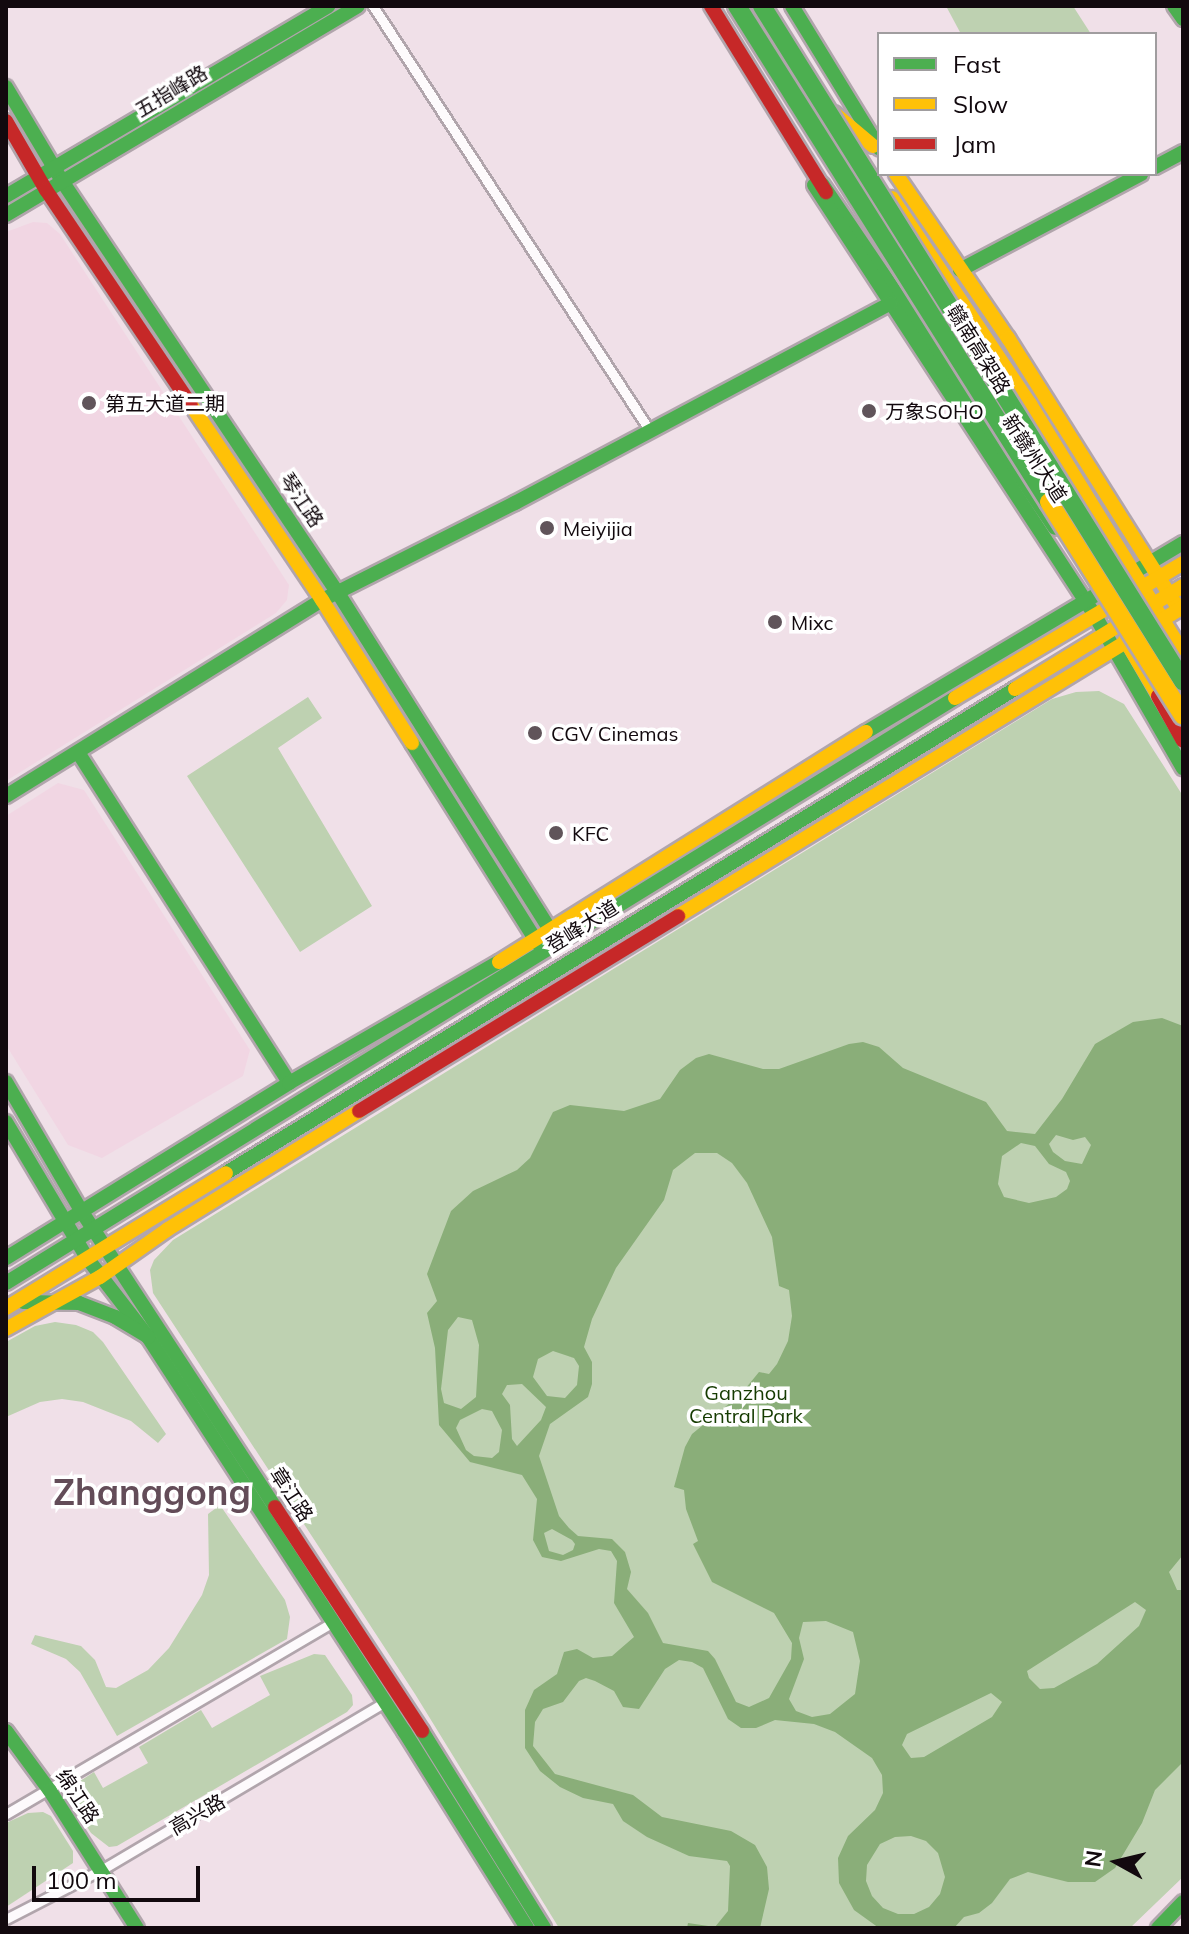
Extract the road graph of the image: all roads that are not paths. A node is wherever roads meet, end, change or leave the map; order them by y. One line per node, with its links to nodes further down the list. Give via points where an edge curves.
1 (328, 6): 21 (main road, 五指峰路)
2 (358, 6): 21 (main road, 五指峰路)
3 (373, 6): 29 (street)
4 (700, 6): 25 (main road)
5 (713, 6): 30 (main road, 新赣州大道, via 826,192)
6 (737, 6): 44 (main road, 赣南高架路, bridge)
7 (762, 6): 43 (main road, 赣南高架路, bridge)
8 (770, 6): 13 (main road, 新赣州大道)
9 (792, 6): 15 (main road)
10 (1174, 6): 11 (main road)
11 (1183, 19)
12 (6, 87): 21 (main road, 琴江路)
13 (834, 113): 16 (main road); 28 (main road, 新赣州大道)
14 (6, 121): 21 (main road, 琴江路)
15 (877, 147)
16 (877, 148)
17 (1183, 152): 18 (main road)
18 (1157, 166)
19 (897, 176): 24 (main road)
20 (1137, 176): 24 (main road)
21 (51, 178): 22 (main road, 五指峰路); 23 (main road, 五指峰路); 37 (main road, 琴江路)
22 (6, 196)
23 (6, 215)
24 (960, 270): 26 (main road)
25 (890, 304): 27 (main road); 29 (main road)
26 (1008, 338): 28 (main road); 32 (main road)
27 (949, 390): 30 (main road); 39 (main road)
28 (1030, 404): 34 (main road, 新赣州大道)
29 (650, 431): 37 (main road)
30 (995, 436): 39 (main road, 新赣州大道)
31 (1183, 543): 32 (main road)
32 (1150, 560): 34 (main road); 35 (main road)
33 (1183, 563): 35 (main road, 登峰大道)
34 (1131, 571): 36 (main road, 新赣州大道); 39 (main road)
35 (1160, 577): 36 (main road, 登峰大道); 38 (main road)
36 (1141, 588): 39 (main road, 登峰大道); 40 (main road, 新赣州大道)
37 (330, 597): 46 (main road); 49 (main road, 琴江路)
38 (1180, 602): 40 (main road, 登峰大道)
39 (1095, 603): 41 (main road, 新赣州大道); 49 (main road, 登峰大道)
40 (1157, 612): 41 (main road, 登峰大道); 42 (main road, 新赣州大道)
41 (1116, 638): 45 (main road, 新赣州大道); 47 (main road); 57 (main road, 登峰大道); 60 (main road)
42 (1183, 653)
43 (1183, 681)
44 (1183, 716)
45 (1183, 739)
46 (79, 754): 48 (main road); 51 (main road)
47 (1183, 768)
48 (6, 796)
49 (545, 939): 51 (main road); 55 (main road, 登峰大道)
50 (6, 1082): 53 (main road, 章江路)
51 (289, 1083): 53 (main road)
52 (6, 1122): 54 (main road, 章江路)
53 (82, 1212): 54 (main road); 55 (main road, 章江路)
54 (65, 1222): 56 (main road, 章江路); 58 (main road)
55 (94, 1230): 56 (main road, 登峰大道); 57 (main road, 章江路)
56 (76, 1241): 59 (main road, 章江路); 62 (main road, 登峰大道)
57 (105, 1246): 59 (main road, 登峰大道); 60 (main road, 章江路)
58 (6, 1258)
59 (87, 1258): 61 (main road, 章江路); 64 (main road, 登峰大道)
60 (116, 1265): 61 (main road); 77 (main road, 章江路)
61 (100, 1277): 63 (main road); 66 (main road, 章江路)
62 (6, 1283)
63 (58, 1300): 64 (main road); 65 (main road); 66 (main road, via 92,1308)
64 (8, 1306)
65 (6, 1329)
66 (148, 1337): 67 (main road, 章江路)
67 (333, 1622): 68 (main road, 章江路); 70 (street)
68 (385, 1702): 72 (street, 高兴路); 76 (main road, 章江路)
69 (6, 1731): 70 (main road, 绵江路)
70 (50, 1791): 71 (street); 72 (main road, 绵江路)
71 (6, 1814)
72 (101, 1870): 74 (street, 高兴路); 75 (main road, 绵江路)
73 (1183, 1902): 78 (main road)
74 (6, 1919)
75 (137, 1928)
76 (527, 1928)
77 (544, 1928)
78 (1158, 1928)

